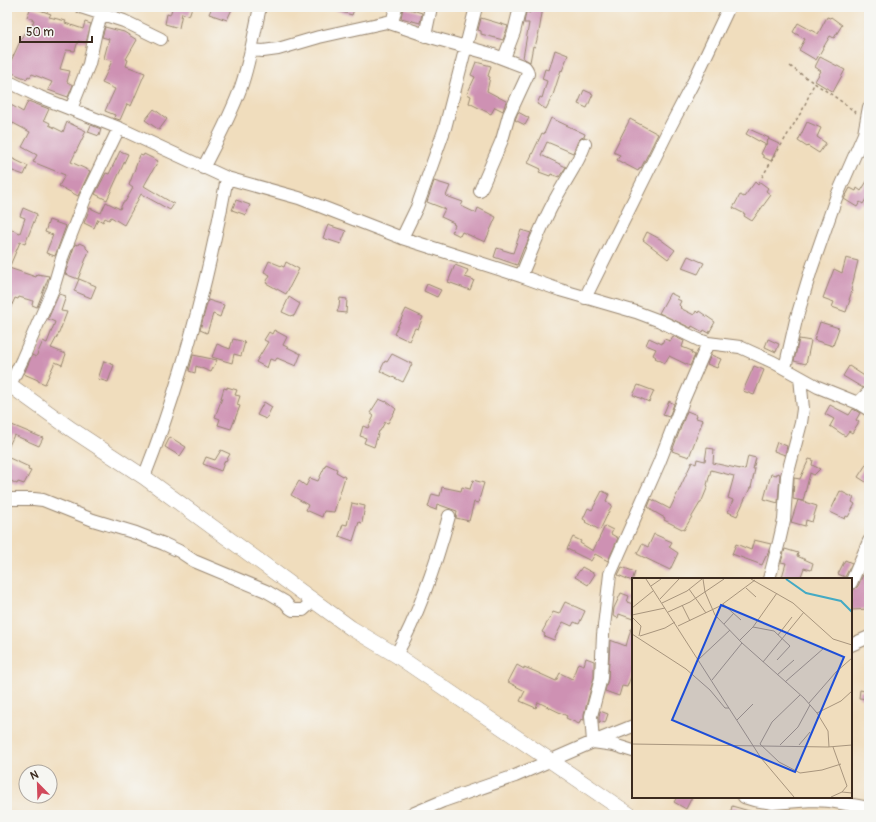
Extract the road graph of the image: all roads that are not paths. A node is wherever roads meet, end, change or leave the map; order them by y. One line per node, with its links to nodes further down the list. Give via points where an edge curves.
1 (81, 7): 8 (street)
2 (260, 7): 13 (street)
3 (396, 7): 9 (street)
4 (431, 7): 10 (street)
5 (476, 7): 12 (street)
6 (520, 7): 14 (street)
7 (728, 7): 25 (street, via 696,77)
8 (102, 13): 11 (street); 17 (street, via 87,71)
9 (392, 23): 10 (street); 13 (street, via 383,22 312,38 274,50)
10 (425, 36): 12 (street)
11 (161, 39)
12 (467, 47): 14 (street); 23 (street, via 445,128 417,207)
13 (252, 50): 20 (street, via 241,88)
14 (504, 58): 22 (street, via 525,67 528,74 509,115 502,140)
15 (7, 81): 17 (street)
16 (869, 107): 27 (street, via 864,134 836,198 811,270)
17 (71, 109): 18 (street)
18 (120, 128): 20 (street); 29 (street, via 86,196 53,289 25,354)
19 (586, 144): 24 (street, via 544,222)
20 (203, 168): 21 (street)
21 (226, 178): 23 (street, via 299,198); 33 (street, via 218,229 188,345 163,428)
22 (480, 191)
23 (402, 238): 24 (street)
24 (521, 276): 25 (street)
25 (585, 298): 26 (street, via 636,312)
26 (708, 343): 27 (street, via 740,347); 44 (street, via 610,574 601,678 591,716)
27 (785, 368): 28 (street)
28 (800, 377): 31 (street); 37 (street, via 803,409 801,423 787,476 784,520)
29 (8, 384): 33 (main road)
30 (869, 392): 31 (street)
31 (858, 403): 32 (street)
32 (869, 410)
33 (144, 477): 39 (main road)
34 (7, 499): 39 (street, via 42,500 153,539 201,565 266,591 294,610 306,609)
35 (449, 516): 42 (street, via 426,589)
36 (869, 541): 38 (street)
37 (769, 578)
38 (852, 581)
39 (313, 601): 42 (main road)
40 (869, 637): 41 (street)
41 (852, 645)
42 (396, 655): 46 (main road)
43 (632, 726): 44 (street)
44 (593, 742): 45 (street); 46 (street)
45 (632, 751)
46 (550, 760): 49 (street, via 515,776); 50 (main road)
47 (747, 798): 48 (street, via 773,803 830,801)
48 (869, 808)
49 (410, 815)
50 (630, 815)

